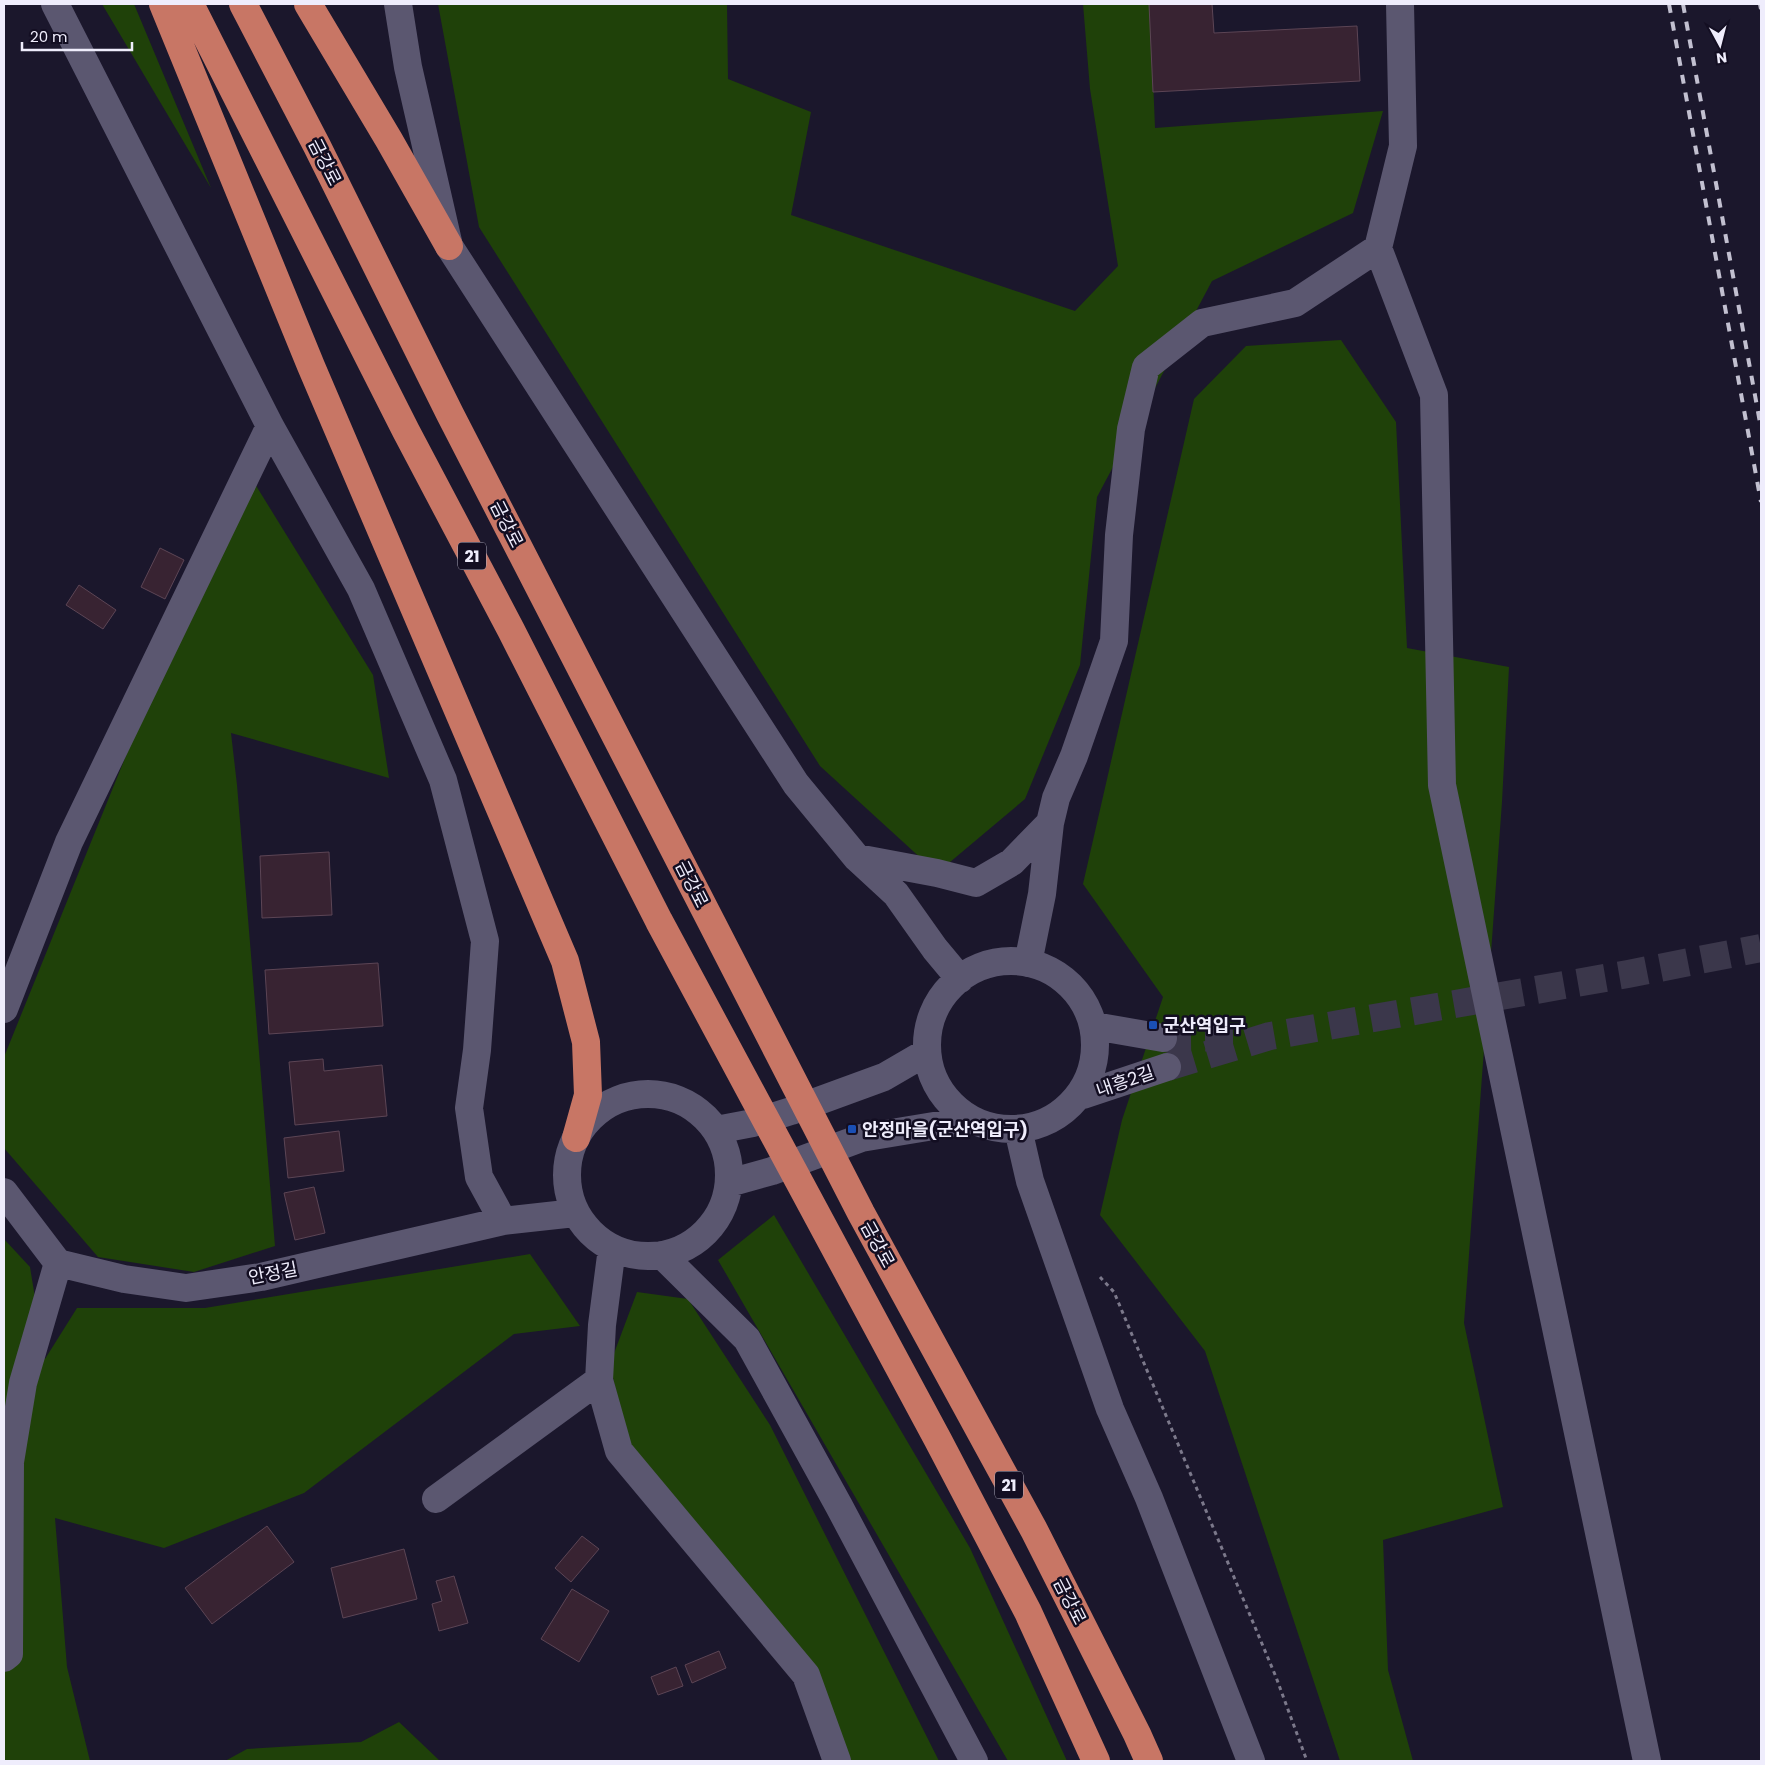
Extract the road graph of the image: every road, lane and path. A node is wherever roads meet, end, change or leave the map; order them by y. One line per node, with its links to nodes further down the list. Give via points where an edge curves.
1 (55, 4): 10 (street)
2 (163, 4): 24 (highway, via 310,366 565,962 586,1042 588,1095)
3 (190, 4): 38 (highway, 21, via 659,921 1028,1612)
4 (243, 4): 39 (highway, 금강로 / 21, via 861,1213 1034,1530)
5 (308, 4): 8 (highway)
6 (398, 4): 8 (street, via 408,67)
7 (1400, 4): 9 (street, via 1403,146)
8 (449, 246): 12 (street, via 796,784)
9 (1378, 248): 11 (street, via 1295,303 1202,323 1146,367 1131,428 1119,535 1114,641 1056,798); 42 (street, via 1434,395 1442,785)
10 (270, 426): 15 (street, via 69,842); 28 (street, via 361,589 443,780 485,941 469,1108 479,1177)
11 (1050, 823): 12 (street, via 1012,862 976,883); 13 (street, via 1042,894)
12 (857, 858): 14 (street, via 896,894 934,949)
13 (1028, 963): 14 (street, via 1012,960 984,965); 16 (street, via 1065,979 1076,992)
14 (960, 979): 18 (street, via 938,996 929,1024)
15 (4, 1009)
16 (1094, 1026): 17 (street, 내흥2길); 20 (street, via 1096,1054)
17 (1163, 1038)
18 (927, 1052): 21 (street, via 933,1079 948,1103); 23 (street, via 884,1077 791,1112)
19 (1167, 1066): 20 (street, 내흥2길)
20 (1082, 1095): 22 (street, via 1051,1121)
21 (970, 1120): 22 (street, via 996,1129); 25 (street, via 861,1138 772,1171)
22 (1018, 1129): 40 (street, via 1030,1181 1110,1409 1149,1498)
23 (716, 1130): 24 (street, via 697,1110 672,1097 644,1094 616,1100 593,1116); 25 (street, via 727,1156)
24 (576, 1138): 27 (street, via 568,1162 567,1188)
25 (729, 1183): 30 (street, via 722,1209 708,1230 687,1247)
26 (4, 1192): 31 (street)
27 (575, 1213): 28 (street, 안정길); 29 (street, via 591,1234)
28 (503, 1221): 31 (street, 안정길, via 262,1277 186,1288 124,1279)
29 (612, 1248): 30 (street, via 636,1256); 33 (street)
30 (662, 1255): 37 (street, via 747,1339)
31 (58, 1263): 35 (street, via 23,1383 10,1462 9,1654)
32 (1096, 1273): 41 (path, via 1114,1292 1276,1677)
33 (599, 1380): 34 (street); 36 (street, via 619,1451 806,1676)
34 (436, 1499)
35 (4, 1658)
36 (837, 1761)
37 (974, 1761)
38 (1096, 1761)
39 (1149, 1761)
40 (1251, 1761)
41 (1307, 1761)
42 (1647, 1761)

